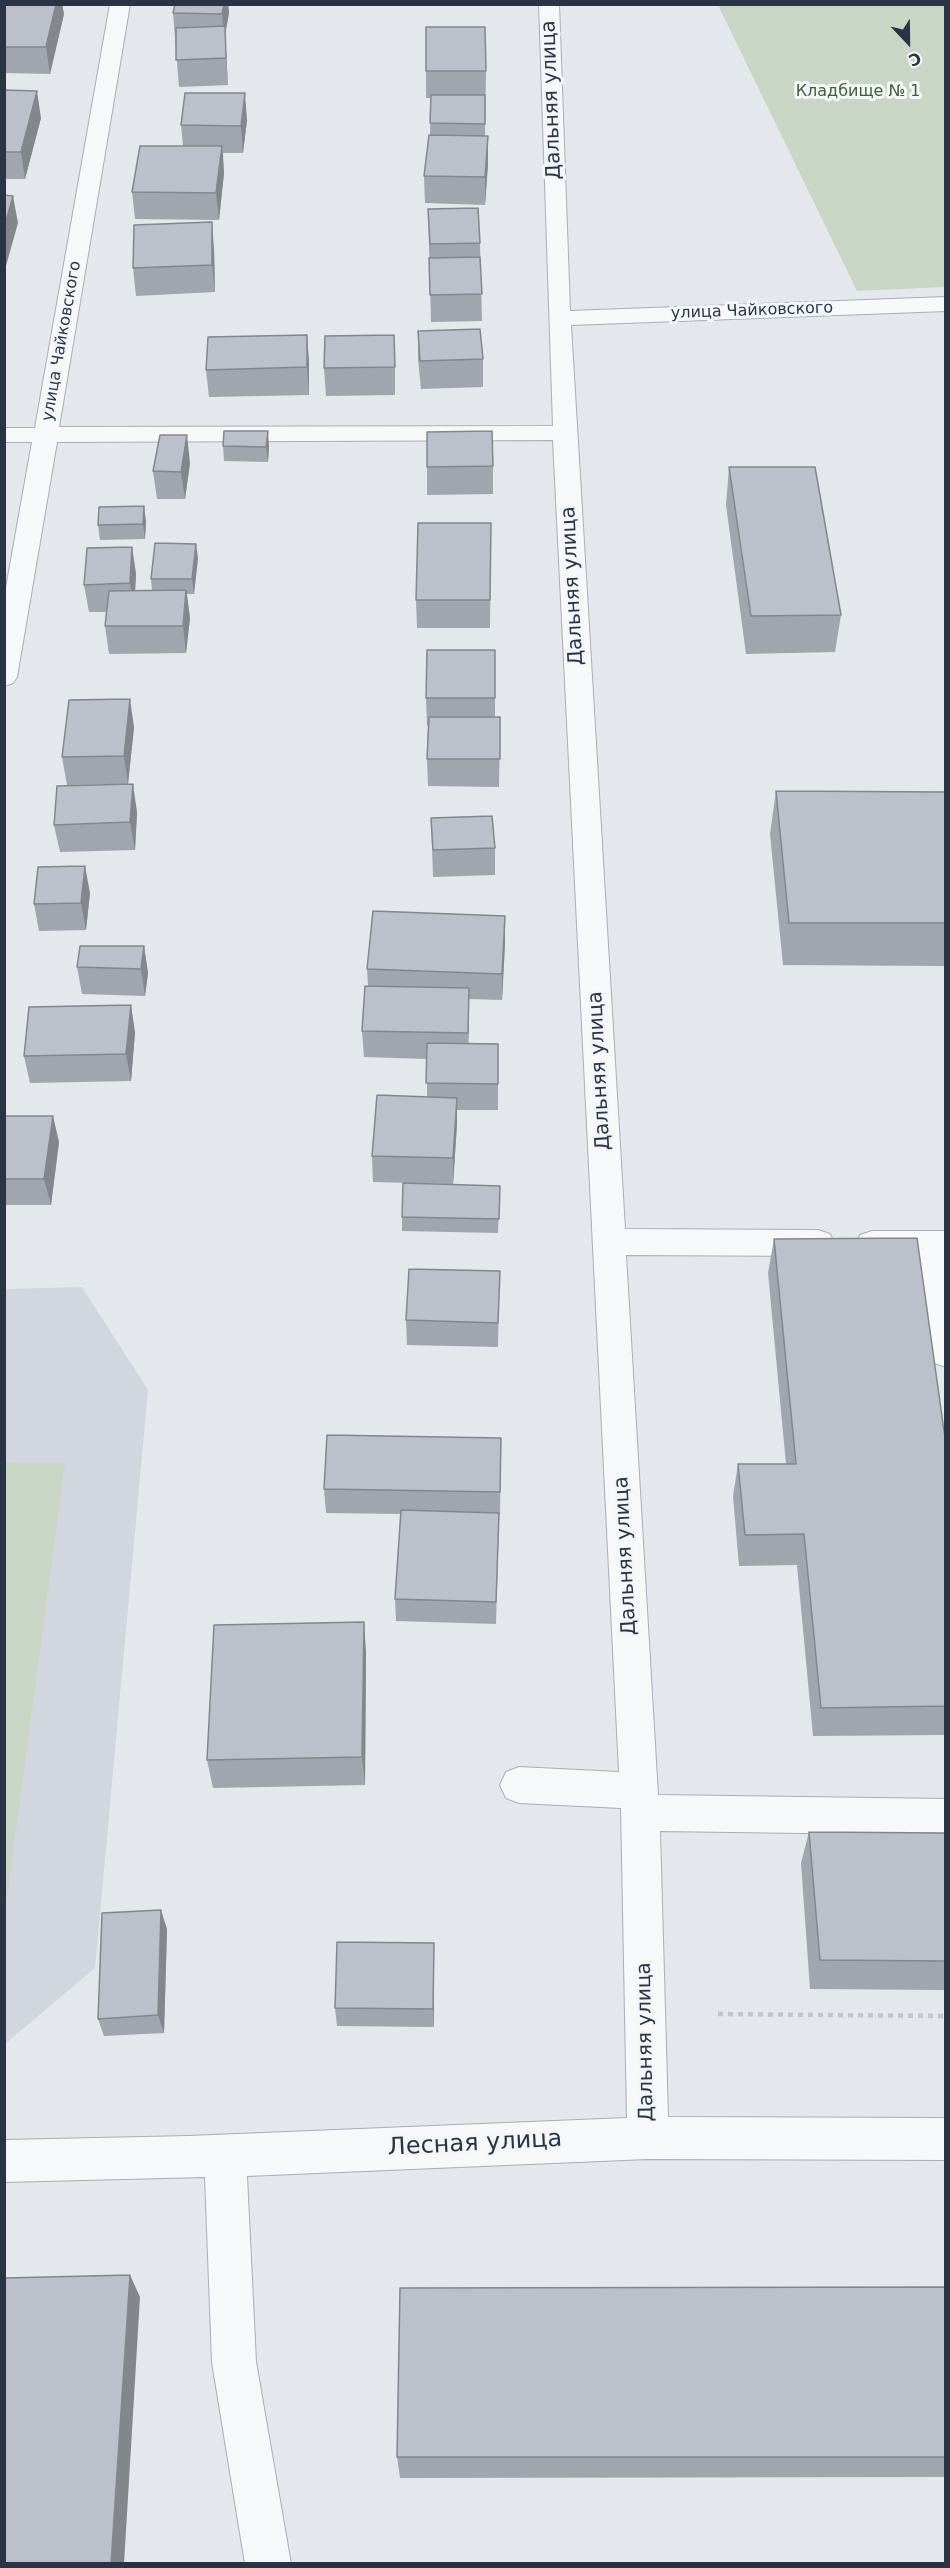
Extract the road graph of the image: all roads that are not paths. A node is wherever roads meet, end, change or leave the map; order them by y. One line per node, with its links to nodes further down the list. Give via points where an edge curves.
1 (120, 4): 7 (street, улица Чайковского)
2 (549, 4): 4 (street, Дальняя улица)
3 (945, 304): 4 (street, улица Чайковского)
4 (559, 318): 5 (street, Дальняя улица)
5 (565, 433): 7 (street); 9 (street, Дальняя улица)
6 (4, 435): 7 (street)
7 (46, 435): 8 (street, улица Чайковского)
8 (4, 677)
9 (609, 1242): 10 (street); 13 (street, Дальняя улица)
10 (938, 1244): 11 (street)
11 (945, 1353)
12 (519, 1785): 13 (street)
13 (639, 1802): 14 (street); 15 (street, Дальняя улица)
14 (945, 1817)
15 (648, 2138): 16 (street, Лесная улица); 17 (street, Лесная улица)
16 (945, 2139)
17 (225, 2156): 18 (street, Лесная улица); 19 (street, via 234,2362)
18 (4, 2161)
19 (268, 2564)

